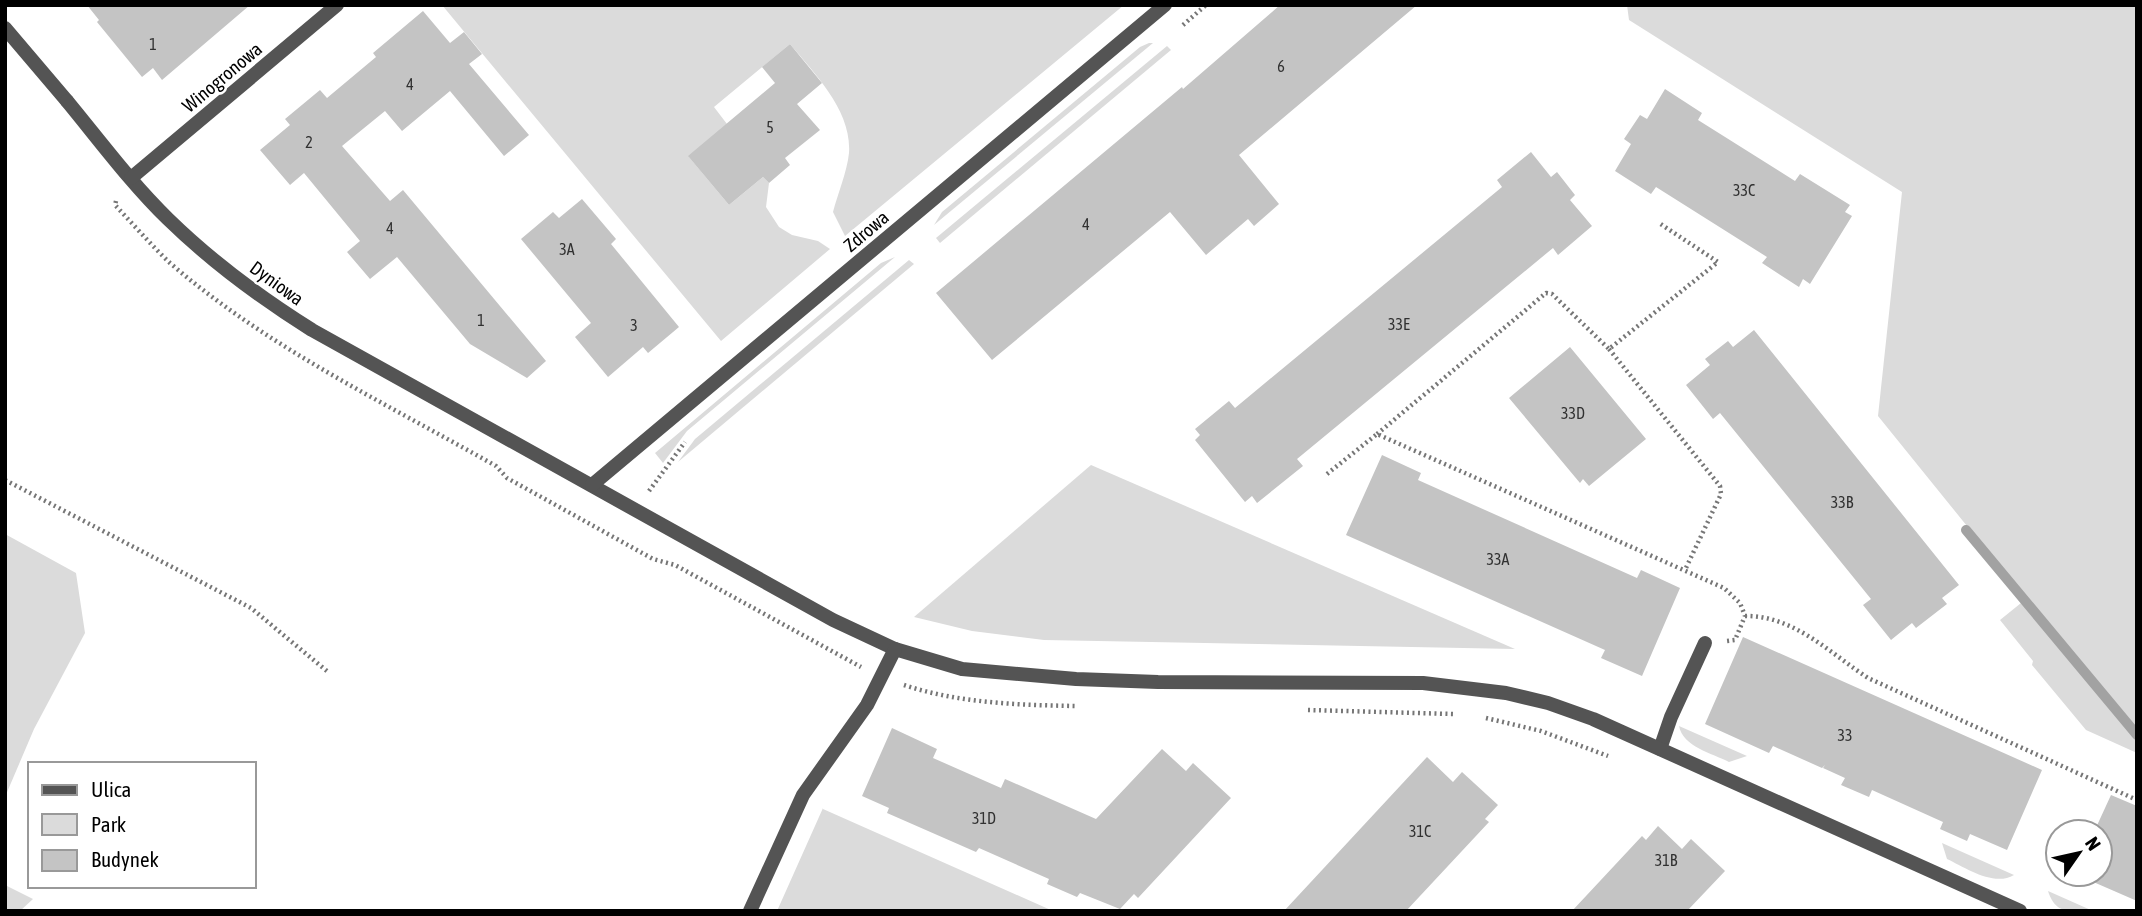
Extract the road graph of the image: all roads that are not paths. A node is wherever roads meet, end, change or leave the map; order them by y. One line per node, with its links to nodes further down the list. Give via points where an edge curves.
1 (337, 5): 4 (street, Winogronowa)
2 (1165, 5): 5 (street, Zdrowa)
3 (5, 28): 4 (street, Dyniowa)
4 (131, 178): 5 (street, Dyniowa, via 169,220 282,311)
5 (592, 485): 7 (street, Dyniowa, via 834,620)
6 (1705, 643): 8 (street)
7 (895, 649): 8 (street, Dyniowa, via 962,669 1076,679 1423,683 1471,688 1548,703); 9 (street, via 867,705 803,795)
8 (1660, 749): 10 (street, Dyniowa)
9 (750, 911)
10 (2020, 911)

